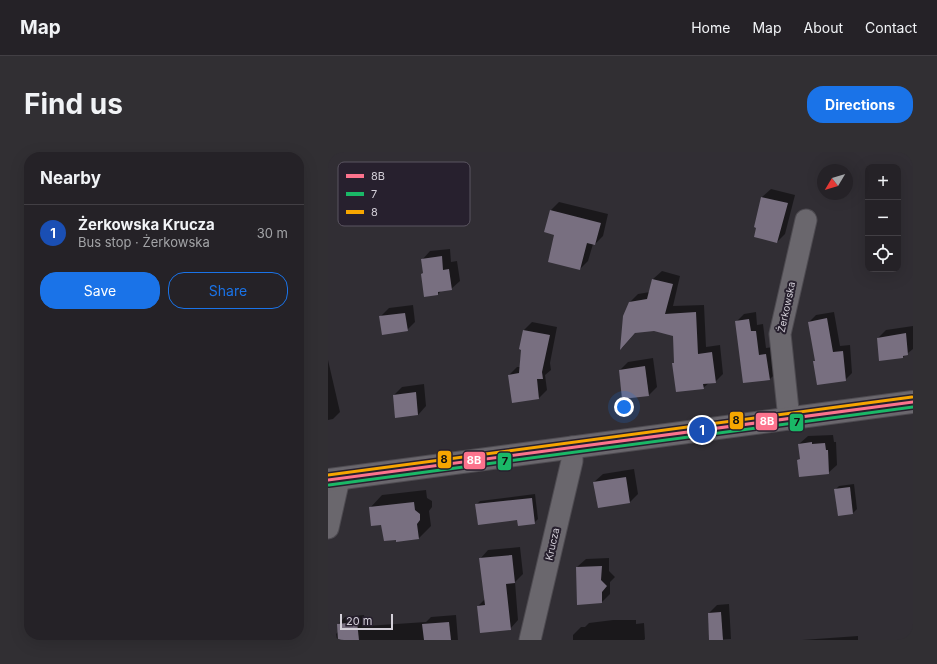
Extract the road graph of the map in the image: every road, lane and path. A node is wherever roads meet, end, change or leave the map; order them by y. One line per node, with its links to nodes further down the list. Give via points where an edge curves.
1 (806, 220): 3 (street, Żerkowska, via 780,334)
2 (913, 402): 3 (street)
3 (789, 419): 4 (street)
4 (572, 447): 5 (street); 7 (street, Krucza, via 572,461)
5 (334, 479): 6 (street)
6 (328, 528)
7 (530, 640)

